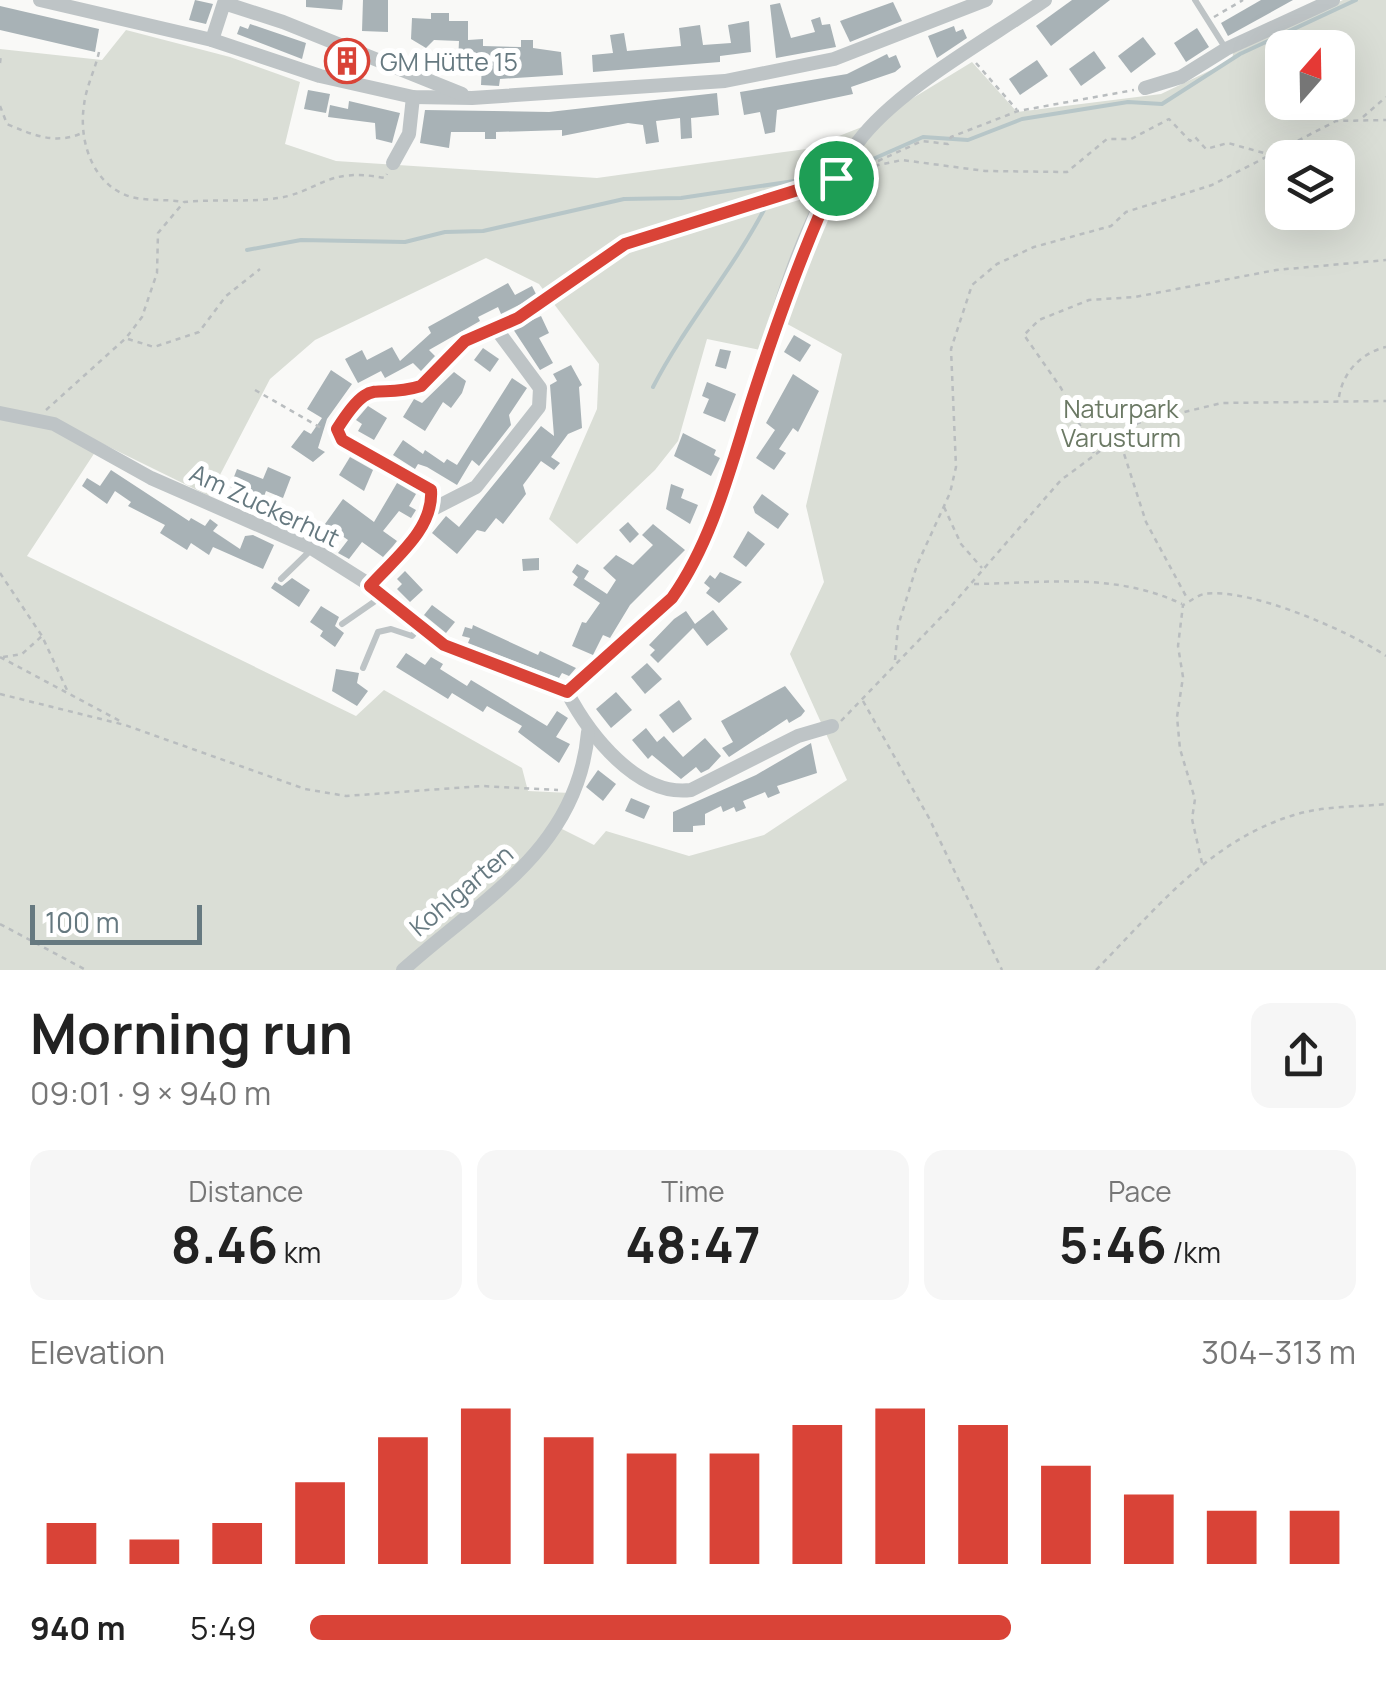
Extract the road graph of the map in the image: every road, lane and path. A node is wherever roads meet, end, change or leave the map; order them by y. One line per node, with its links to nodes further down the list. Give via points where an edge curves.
1 (40, 0): 9 (street)
2 (986, 0): 18 (street, via 834,59 725,81)
3 (1045, 0): 13 (street)
4 (1195, 0): 8 (lane)
5 (1243, 0): 8 (path)
6 (1334, 0): 10 (street)
7 (222, 2): 9 (street); 18 (street)
8 (1208, 20): 10 (lane)
9 (212, 40): 17 (street)
10 (1226, 49): 15 (street, via 1180,77)
11 (99, 52): 23 (path)
12 (1, 54): 14 (path)
13 (968, 54): 20 (path); 29 (street, via 875,122)
14 (0, 63)
15 (1145, 88): 20 (path)
16 (1386, 97): 21 (path)
17 (413, 98): 18 (street); 28 (street, via 409,134)
18 (472, 98)
19 (0, 106): 23 (path, via 7,124 33,136 64,141)
20 (1018, 111): 27 (path, via 951,137 948,144 922,141)
21 (1362, 118): 22 (path); 24 (path, via 1336,120)
22 (1386, 120)
23 (83, 132): 30 (path, via 92,165 110,189)
24 (1300, 140)
25 (1265, 154): 27 (path, via 1228,144 1206,149 1169,119 1132,139 1108,140 1068,172)
26 (1265, 159): 44 (path, via 1212,185 1126,212 1112,226 1034,247 972,285 950,349 956,467)
27 (874, 162): 29 (path)
28 (392, 163): 30 (path, via 385,178 333,175 273,199)
29 (836, 178): 33 (path, via 625,244); 63 (street, via 794,274 724,490 684,581)
30 (184, 202): 34 (path, via 158,233 157,272 142,317)
31 (1386, 260): 43 (path, via 1088,300 1039,320 1024,335 1062,388)
32 (260, 269): 34 (path, via 226,296 199,332 154,346)
33 (497, 330): 42 (street, via 465,341 421,386 366,394 337,429); 45 (street, via 540,388 539,407 476,487)
34 (126, 338): 40 (path)
35 (1386, 348): 37 (path, via 1370,351 1342,380)
36 (255, 390): 42 (path)
37 (1339, 399): 38 (path); 41 (path, via 1222,403 1164,414)
38 (1386, 401)
39 (0, 413): 40 (street, Am Zuckerhut)
40 (38, 418): 46 (street, Am Zuckerhut, via 151,478)
41 (1118, 435): 43 (path); 53 (path, via 1146,522)
42 (342, 440): 45 (street, via 431,490)
43 (1094, 454): 47 (path, via 1061,480)
44 (944, 506): 47 (path, via 961,544); 60 (path, via 917,565)
45 (432, 509): 51 (street)
46 (313, 548): 49 (lane); 51 (street, Am Zuckerhut)
47 (984, 570): 50 (path)
48 (0, 573): 57 (path)
49 (281, 579)
50 (971, 584): 54 (path, via 1116,583); 60 (path)
51 (370, 586): 52 (street, Am Zuckerhut)
52 (382, 596): 55 (lane); 56 (street, Am Zuckerhut)
53 (1189, 602): 54 (path); 58 (path, via 1203,594 1273,604 1354,635)
54 (1183, 605): 71 (path, via 1177,717)
55 (342, 624)
56 (419, 628): 61 (lane, via 412,636 378,632); 63 (street, Am Zuckerhut, via 476,659)
57 (42, 636): 59 (path, via 22,654); 62 (path)
58 (1386, 656)
59 (1, 658): 62 (path)
60 (895, 660): 65 (path)
61 (362, 668)
62 (68, 691): 66 (path)
63 (567, 692): 68 (street)
64 (0, 694): 66 (path)
65 (862, 700): 67 (path); 75 (path, via 929,818)
66 (125, 725): 69 (path, via 346,796 482,786)
67 (832, 726): 68 (street, via 676,792 635,772)
68 (588, 732): 69 (street, Kohlgarten)
69 (576, 791): 74 (street, Kohlgarten, via 543,848)
70 (1386, 804): 71 (path, via 1296,814 1241,836)
71 (1202, 863): 76 (path)
72 (0, 924): 73 (path)
73 (86, 970)
74 (402, 970)
75 (1002, 970)
76 (1096, 970)

